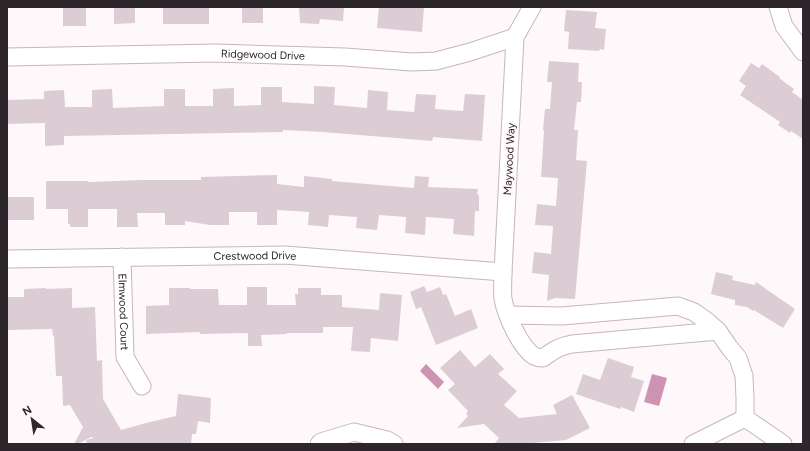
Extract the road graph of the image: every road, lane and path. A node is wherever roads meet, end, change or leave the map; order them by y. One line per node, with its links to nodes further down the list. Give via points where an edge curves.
1 (532, 7): 3 (street, Maywood Way)
2 (778, 7): 4 (street, via 784,26)
3 (515, 37): 5 (street, Ridgewood Drive, via 436,61 418,62 215,53); 8 (street, Maywood Way)
4 (803, 52)
5 (7, 57)
6 (122, 257): 7 (street, Crestwood Drive); 8 (street, Crestwood Drive, via 285,255); 11 (street, Elmwood Court, via 125,357)
7 (7, 259)
8 (503, 272): 9 (street, Maywood Way, via 503,299)
9 (508, 315): 10 (street, via 562,316 678,306 694,312); 10 (street, Maywood Way, via 518,338 535,357 543,358 554,349 572,344)
10 (718, 331): 12 (street, via 738,358 744,376)
11 (142, 386)
12 (745, 418): 15 (street); 16 (street)
13 (319, 444): 14 (street, via 354,432)
14 (394, 444)
15 (693, 444)
16 (782, 444)

